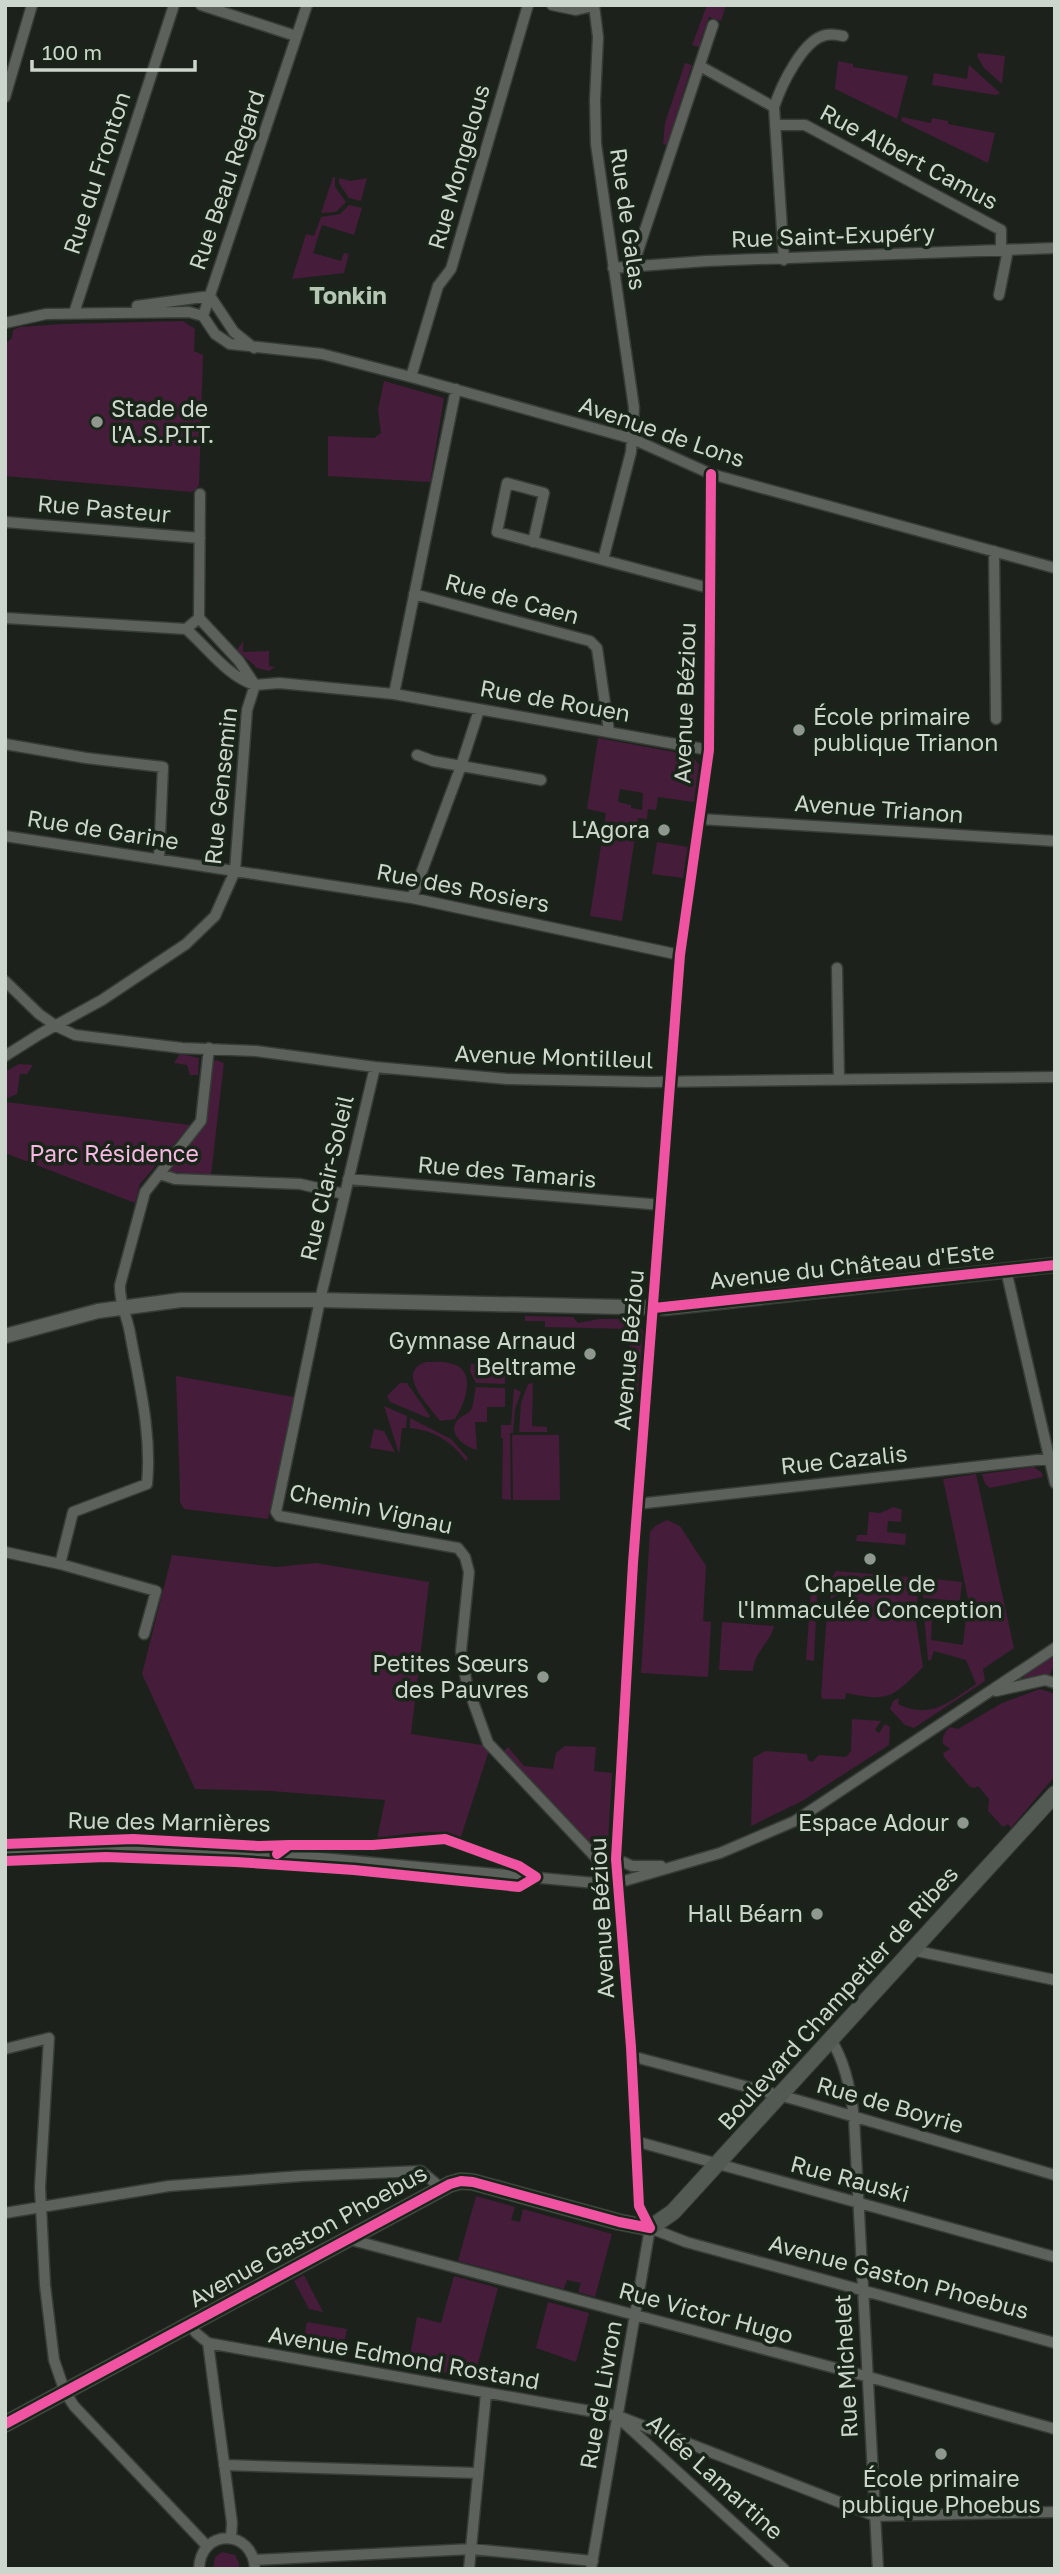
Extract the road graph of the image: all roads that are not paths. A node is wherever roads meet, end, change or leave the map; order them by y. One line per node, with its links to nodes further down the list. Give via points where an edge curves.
1 (32, 5): 12 (street)
2 (174, 5): 23 (street, Rue du Fronton)
3 (201, 5): 9 (street)
4 (307, 5): 9 (street, Rue Beau Regard)
5 (528, 5): 27 (street, Rue Mongelous, via 451,269 438,286)
6 (552, 5): 7 (street, via 576,10)
7 (594, 6): 19 (street, Rue de Galas, via 598,37 596,144)
8 (713, 25): 11 (street)
9 (296, 36): 21 (street, Rue Beau Regard)
10 (843, 36): 13 (street, via 825,35 807,44)
11 (700, 66): 13 (street); 18 (street)
12 (5, 97)
13 (775, 107): 14 (street)
14 (776, 125): 16 (street, Rue Albert Camus, via 805,125 1001,230); 17 (street)
15 (1055, 248): 16 (street, Rue Saint-Exupéry)
16 (1004, 250): 17 (street, Rue Saint-Exupéry); 20 (street)
17 (784, 260): 18 (street, Rue Saint-Exupéry)
18 (633, 266): 19 (street, Rue Saint-Exupéry)
19 (613, 268): 29 (street, Rue de Galas, via 634,408)
20 (999, 295)
21 (210, 296): 22 (street); 24 (street, Rue Beau Regard); 26 (street, via 234,332)
22 (92, 312): 23 (street); 24 (street)
23 (74, 313): 25 (street)
24 (203, 316): 26 (street, Avenue de Lons, via 215,334 230,344)
25 (5, 323)
26 (254, 348): 27 (street, Avenue de Lons, via 322,354)
27 (411, 377): 28 (street, Avenue de Lons)
28 (456, 389): 29 (street, Avenue de Lons); 39 (street)
29 (633, 439): 30 (street, Avenue de Lons); 36 (street, Rue de Galas)
30 (711, 474): 35 (street, Avenue de Lons); 38 (street, Avenue Béziou)
31 (200, 494): 33 (street, Rue Pasteur)
32 (5, 523): 33 (street, Rue Pasteur)
33 (200, 538): 41 (street, Rue Pasteur)
34 (533, 542): 34 (street, via 497,533 507,483 544,493); 36 (street)
35 (994, 551): 37 (street, Avenue de Lons); 46 (street)
36 (603, 560): 38 (street)
37 (1055, 568)
38 (709, 588): 49 (street, Avenue Béziou)
39 (414, 594): 44 (street); 47 (street, Rue de Caen, via 590,641 597,648)
40 (5, 618): 42 (street)
41 (199, 618): 42 (street); 43 (street)
42 (186, 629): 43 (street, via 241,681)
43 (255, 685): 44 (street, Rue Gensemin, via 279,683); 57 (street, Rue Gensemin, via 247,710)
44 (394, 694): 45 (street, Rue de Rouen)
45 (479, 710): 47 (street, Rue de Rouen); 51 (street)
46 (996, 719)
47 (609, 732): 49 (street, Rue de Rouen)
48 (5, 744): 56 (street, via 163,767)
49 (709, 750): 53 (street, Avenue Béziou)
50 (417, 755): 51 (street)
51 (461, 766): 52 (street); 58 (street)
52 (541, 780)
53 (700, 819): 55 (street, Avenue Trianon); 59 (street, Avenue Béziou)
54 (5, 836): 56 (street, Rue de Garine)
55 (1055, 841)
56 (159, 859): 57 (street, Rue de Garine)
57 (235, 871): 58 (street, Rue des Rosiers); 62 (street, Rue Gensemin, via 215,916 186,944)
58 (412, 898): 59 (street, Rue des Rosiers)
59 (680, 955): 68 (street, Avenue Béziou)
60 (836, 968): 67 (street)
61 (5, 981): 62 (street)
62 (56, 1026): 63 (street, Avenue Montilleul, via 75,1035); 64 (street, Rue Gensemin)
63 (209, 1048): 65 (street, Avenue Montilleul); 69 (street, via 198,1126)
64 (5, 1056)
65 (375, 1067): 68 (street, Avenue Montilleul, via 507,1079); 70 (street, Rue Clair-Soleil)
66 (1055, 1077): 67 (street, Avenue Montilleul)
67 (839, 1080): 68 (street, Avenue Montilleul)
68 (670, 1082): 72 (street, Avenue Béziou)
69 (160, 1174): 71 (street, via 175,1180 300,1184); 76 (street, via 145,1192 120,1285)
70 (348, 1179): 71 (street, Rue Clair-Soleil); 72 (street, Rue des Tamaris)
71 (344, 1194): 75 (street, Rue Clair-Soleil)
72 (662, 1205): 77 (street, Avenue Béziou)
73 (1055, 1265): 74 (street, Avenue du Château d'Este)
74 (1006, 1270): 77 (street, Avenue du Château d'Este); 79 (street)
75 (320, 1300): 76 (street, Avenue du Château d'Este, via 181,1300); 77 (street, Avenue du Château d'Este); 92 (street, Chemin Vignau, via 276,1512 458,1548 469,1572 461,1651 467,1685 488,1743)
76 (123, 1307): 78 (street, Avenue du Château d'Este); 83 (street, via 146,1423 147,1484 73,1512)
77 (654, 1308): 81 (street, Avenue Béziou)
78 (5, 1336)
79 (1052, 1458): 80 (street); 81 (street, Rue Cazalis)
80 (1055, 1483)
81 (637, 1504): 90 (street, Avenue Béziou)
82 (5, 1552): 83 (street)
83 (60, 1564): 84 (street, via 156,1591)
84 (144, 1634)
85 (1055, 1648): 87 (street, Rue des Marnières)
86 (1055, 1683): 87 (street, via 1045,1680)
87 (989, 1692): 91 (street, Rue des Marnières, via 795,1822)
88 (1055, 1794): 93 (main road, Boulevard Champetier de Ribes)
89 (5, 1853): 92 (street, Rue des Marnières, via 121,1848 276,1854 606,1884)
90 (616, 1859): 91 (street, via 632,1866); 92 (street, Avenue Béziou)
91 (675, 1866): 92 (street, Rue des Marnières)
92 (617, 1877): 97 (street, Avenue Béziou)
93 (912, 1951): 94 (street); 95 (main road, Boulevard Champetier de Ribes)
94 (1055, 1980)
95 (831, 2039): 98 (main road, Boulevard Champetier de Ribes); 99 (street, Rue Michelet, via 840,2057)
96 (5, 2049): 105 (street, via 49,2038)
97 (631, 2056): 98 (street, Rue de Boyrie); 100 (street, Avenue Béziou)
98 (779, 2096): 99 (street, Rue de Boyrie); 101 (main road, Boulevard Champetier de Ribes)
99 (854, 2118): 102 (street, Rue de Boyrie); 104 (street, Rue Michelet)
100 (635, 2141): 101 (street, Rue Rauski); 107 (street, Avenue Béziou, via 639,2206)
101 (718, 2164): 104 (street, Rue Rauski); 107 (main road, Boulevard Champetier de Ribes, via 673,2212)
102 (1055, 2175)
103 (440, 2187): 105 (street, via 421,2171 302,2176 169,2186); 107 (main road, Avenue Gaston Phoebus, via 473,2182); 108 (main road, Avenue Gaston Phoebus)
104 (858, 2203): 109 (street, Rue Rauski); 110 (street, Rue Michelet)
105 (41, 2207): 106 (street); 116 (street, via 50,2330)
106 (5, 2213)
107 (650, 2228): 110 (street, Avenue Gaston Phoebus); 111 (street, Rue de Livron)
108 (346, 2238): 111 (street, Rue Victor Hugo); 112 (main road, Avenue Gaston Phoebus)
109 (1055, 2257)
110 (863, 2290): 114 (street, Avenue Gaston Phoebus); 115 (street, Rue Michelet)
111 (636, 2316): 115 (street, Rue Victor Hugo); 118 (street, Rue de Livron)
112 (190, 2325): 113 (street); 116 (main road, Avenue Gaston Phoebus)
113 (208, 2343): 117 (street, Avenue Edmond Rostand); 121 (street)
114 (1055, 2343)
115 (869, 2377): 120 (street, Rue Victor Hugo); 124 (street, Rue Michelet)
116 (65, 2392): 119 (main road, Avenue Gaston Phoebus); 126 (street)
117 (486, 2395): 118 (street, Avenue Edmond Rostand); 122 (street)
118 (618, 2416): 124 (street, Avenue Edmond Rostand); 129 (street, Rue de Livron); 132 (street, Allée Lamartine)
119 (5, 2424)
120 (1055, 2429)
121 (224, 2465): 122 (street); 125 (street)
122 (477, 2473): 127 (street)
123 (1055, 2512): 124 (street)
124 (875, 2516): 133 (street, Rue Michelet)
125 (231, 2538): 126 (street); 128 (street, via 246,2545)
126 (207, 2546): 130 (street)
127 (472, 2549): 128 (street); 129 (street); 131 (street)
128 (255, 2564)
129 (592, 2565)
130 (199, 2569)
131 (470, 2569)
132 (784, 2569)
133 (878, 2569)

